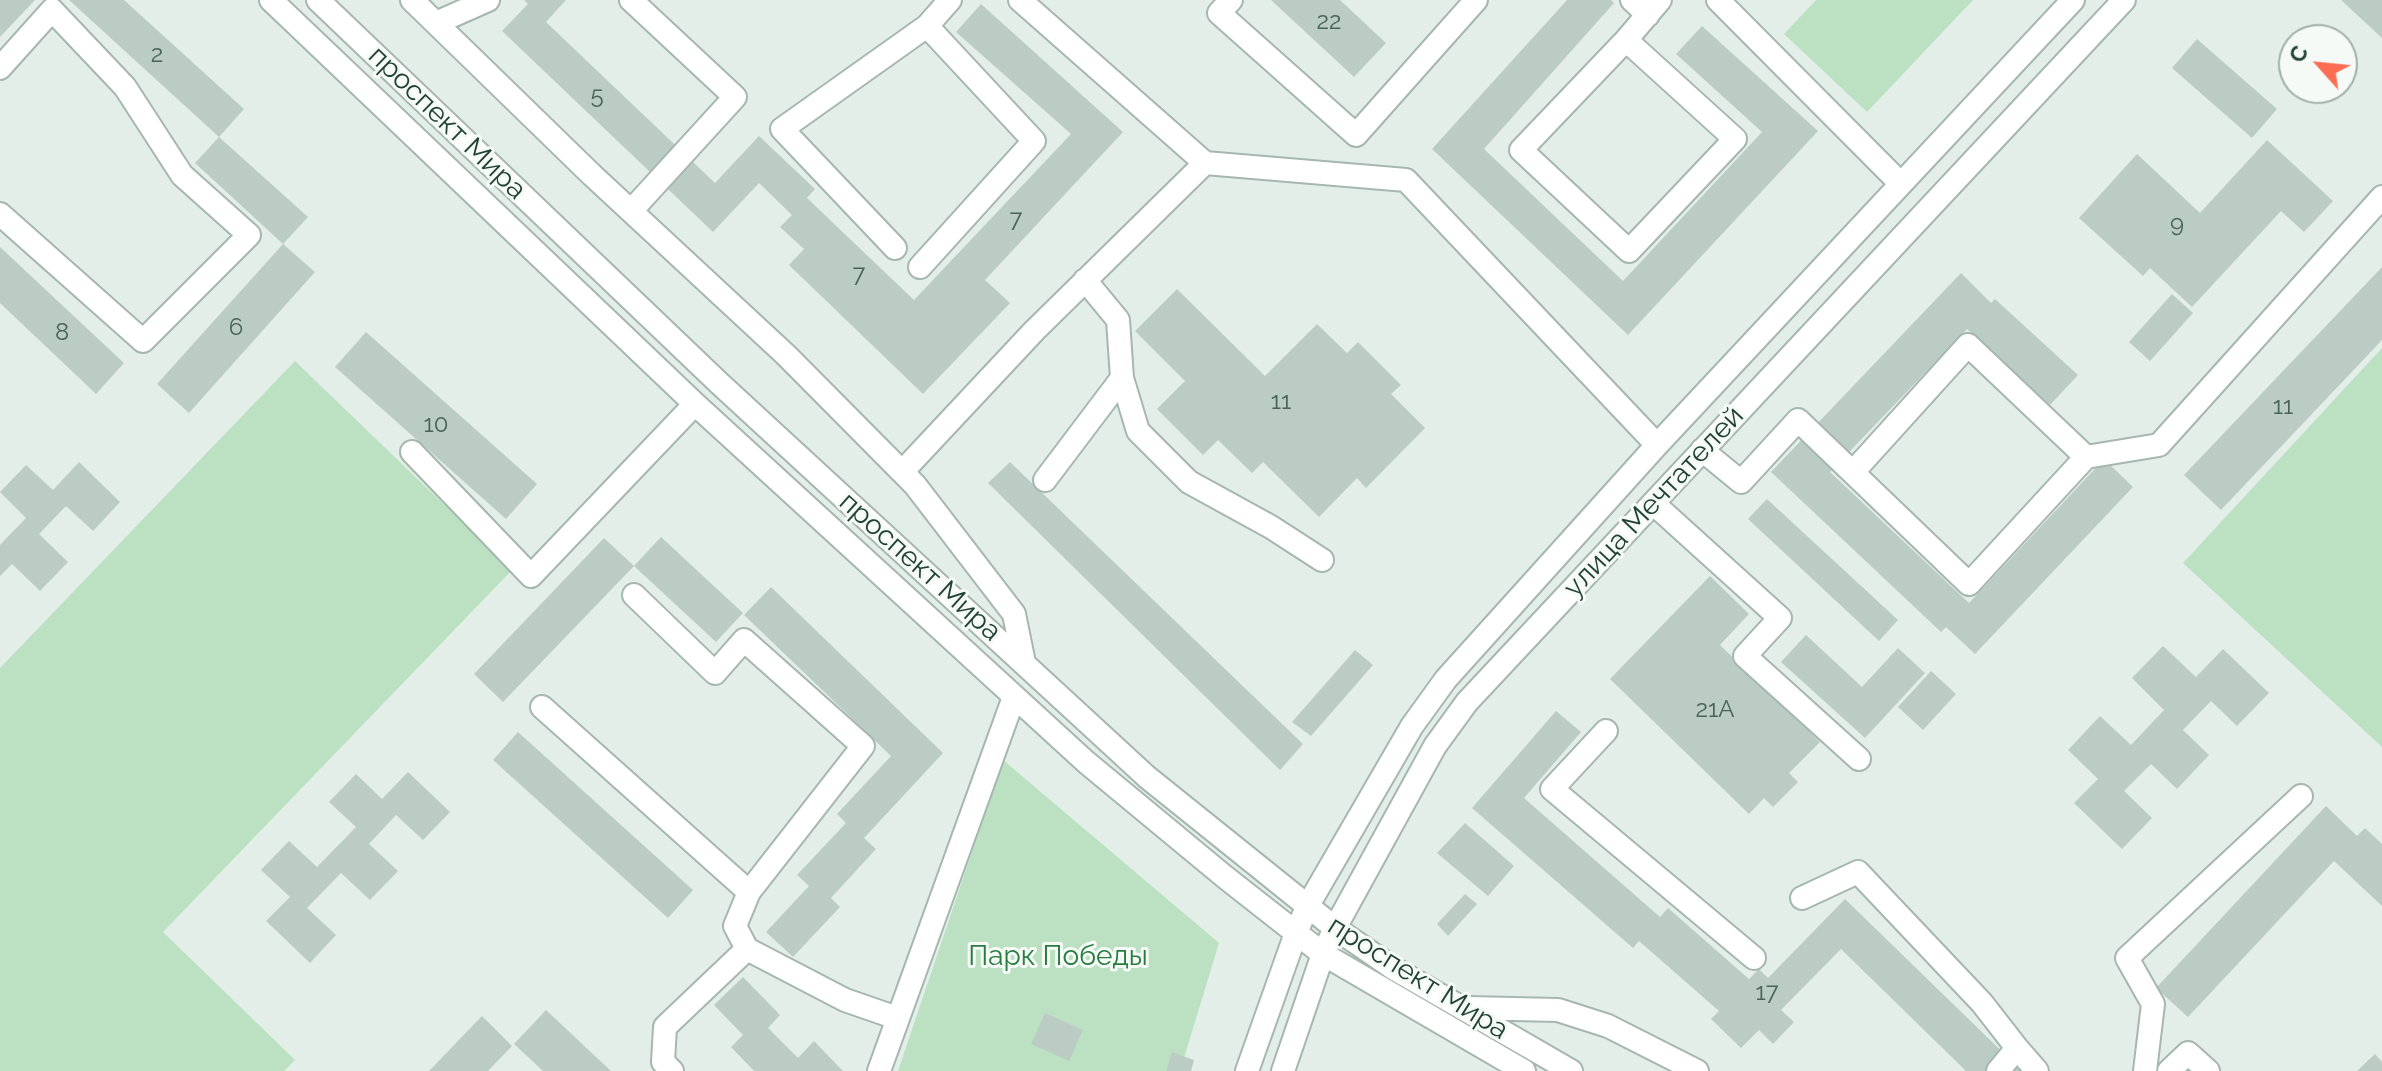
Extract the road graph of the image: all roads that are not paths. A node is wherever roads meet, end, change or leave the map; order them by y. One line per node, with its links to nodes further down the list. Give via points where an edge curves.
1 (271, 0): 27 (street, проспект Мира)
2 (318, 0): 38 (street, проспект Мира, via 719,383)
3 (412, 0): 14 (street)
4 (488, 0): 14 (street)
5 (631, 0): 21 (street, via 735,97)
6 (950, 0): 15 (street)
7 (1020, 0): 18 (street)
8 (1231, 0): 9 (street, via 1219,13 1356,135)
9 (1476, 0)
10 (1718, 0): 19 (street)
11 (2073, 0): 19 (street, улица Мечтателей)
12 (2124, 0): 29 (street, улица Мечтателей)
13 (1647, 5): 16 (street)
14 (436, 23): 21 (street)
15 (927, 26): 23 (street, via 782,129); 24 (street, via 1034,141)
16 (1626, 40): 16 (street, via 1521,150 1629,251 1735,139)
17 (0, 68): 22 (street, via 52,10 125,87 182,175 249,235 143,341)
18 (1205, 163): 25 (street); 28 (street, via 1406,180)
19 (1900, 183): 28 (street, улица Мечтателей)
20 (2382, 197): 31 (street, via 2159,445)
21 (631, 211): 32 (street)
22 (0, 214)
23 (895, 248)
24 (920, 267)
25 (1085, 280): 26 (street, via 1118,320); 32 (street)
26 (1122, 378): 34 (street); 36 (street, via 1138,431 1189,482)
27 (695, 404): 30 (street, via 531,576); 39 (street, проспект Мира)
28 (1657, 445): 46 (street, улица Мечтателей, via 1446,679 1412,726)
29 (1702, 450): 33 (street, via 1741,482 1798,420); 35 (street, улица Мечтателей)
30 (412, 452)
31 (2086, 457): 33 (street, via 1969,584); 33 (street, via 1968,345)
32 (902, 472): 38 (street, via 1014,614)
33 (1853, 472)
34 (1045, 480)
35 (1654, 504): 42 (street, via 1780,618 1745,656); 47 (street, улица Мечтателей, via 1467,702 1435,746)
36 (1322, 560)
37 (634, 595): 44 (street, via 715,673 744,640 863,746)
38 (1024, 663): 46 (street, проспект Мира, via 1147,777)
39 (1014, 697): 48 (street, проспект Мира, via 1097,772); 53 (street)
40 (542, 707): 44 (street)
41 (1606, 731): 51 (street, via 1552,789)
42 (1859, 759)
43 (2301, 796): 64 (street, via 2127,958 2153,1004)
44 (749, 892): 49 (street, via 735,926)
45 (1802, 898): 54 (street, via 1858,872 1982,1003)
46 (1307, 907): 47 (street, проспект Мира); 48 (street, улица Мечтателей)
47 (1335, 928): 50 (street, улица Мечтателей); 52 (street, проспект Мира)
48 (1296, 933): 50 (street, проспект Мира); 57 (street, улица Мечтателей)
49 (747, 949): 53 (street, via 845,1000); 55 (street, via 665,1027 663,1062)
50 (1323, 954): 58 (street, улица Мечтателей); 59 (street, проспект Мира)
51 (1754, 958)
52 (1463, 1008): 60 (street, проспект Мира); 61 (street, via 1558,1010 1608,1026)
53 (897, 1018): 56 (street)
54 (2017, 1048): 62 (street); 63 (street)
55 (672, 1071)
56 (879, 1071)
57 (1247, 1071)
58 (1283, 1071)
59 (1524, 1071)
60 (1571, 1071)
61 (1697, 1071)
62 (1998, 1071)
63 (2037, 1071)
64 (2145, 1071)
65 (2169, 1071): 66 (street, via 2188,1053)
66 (2208, 1071)

